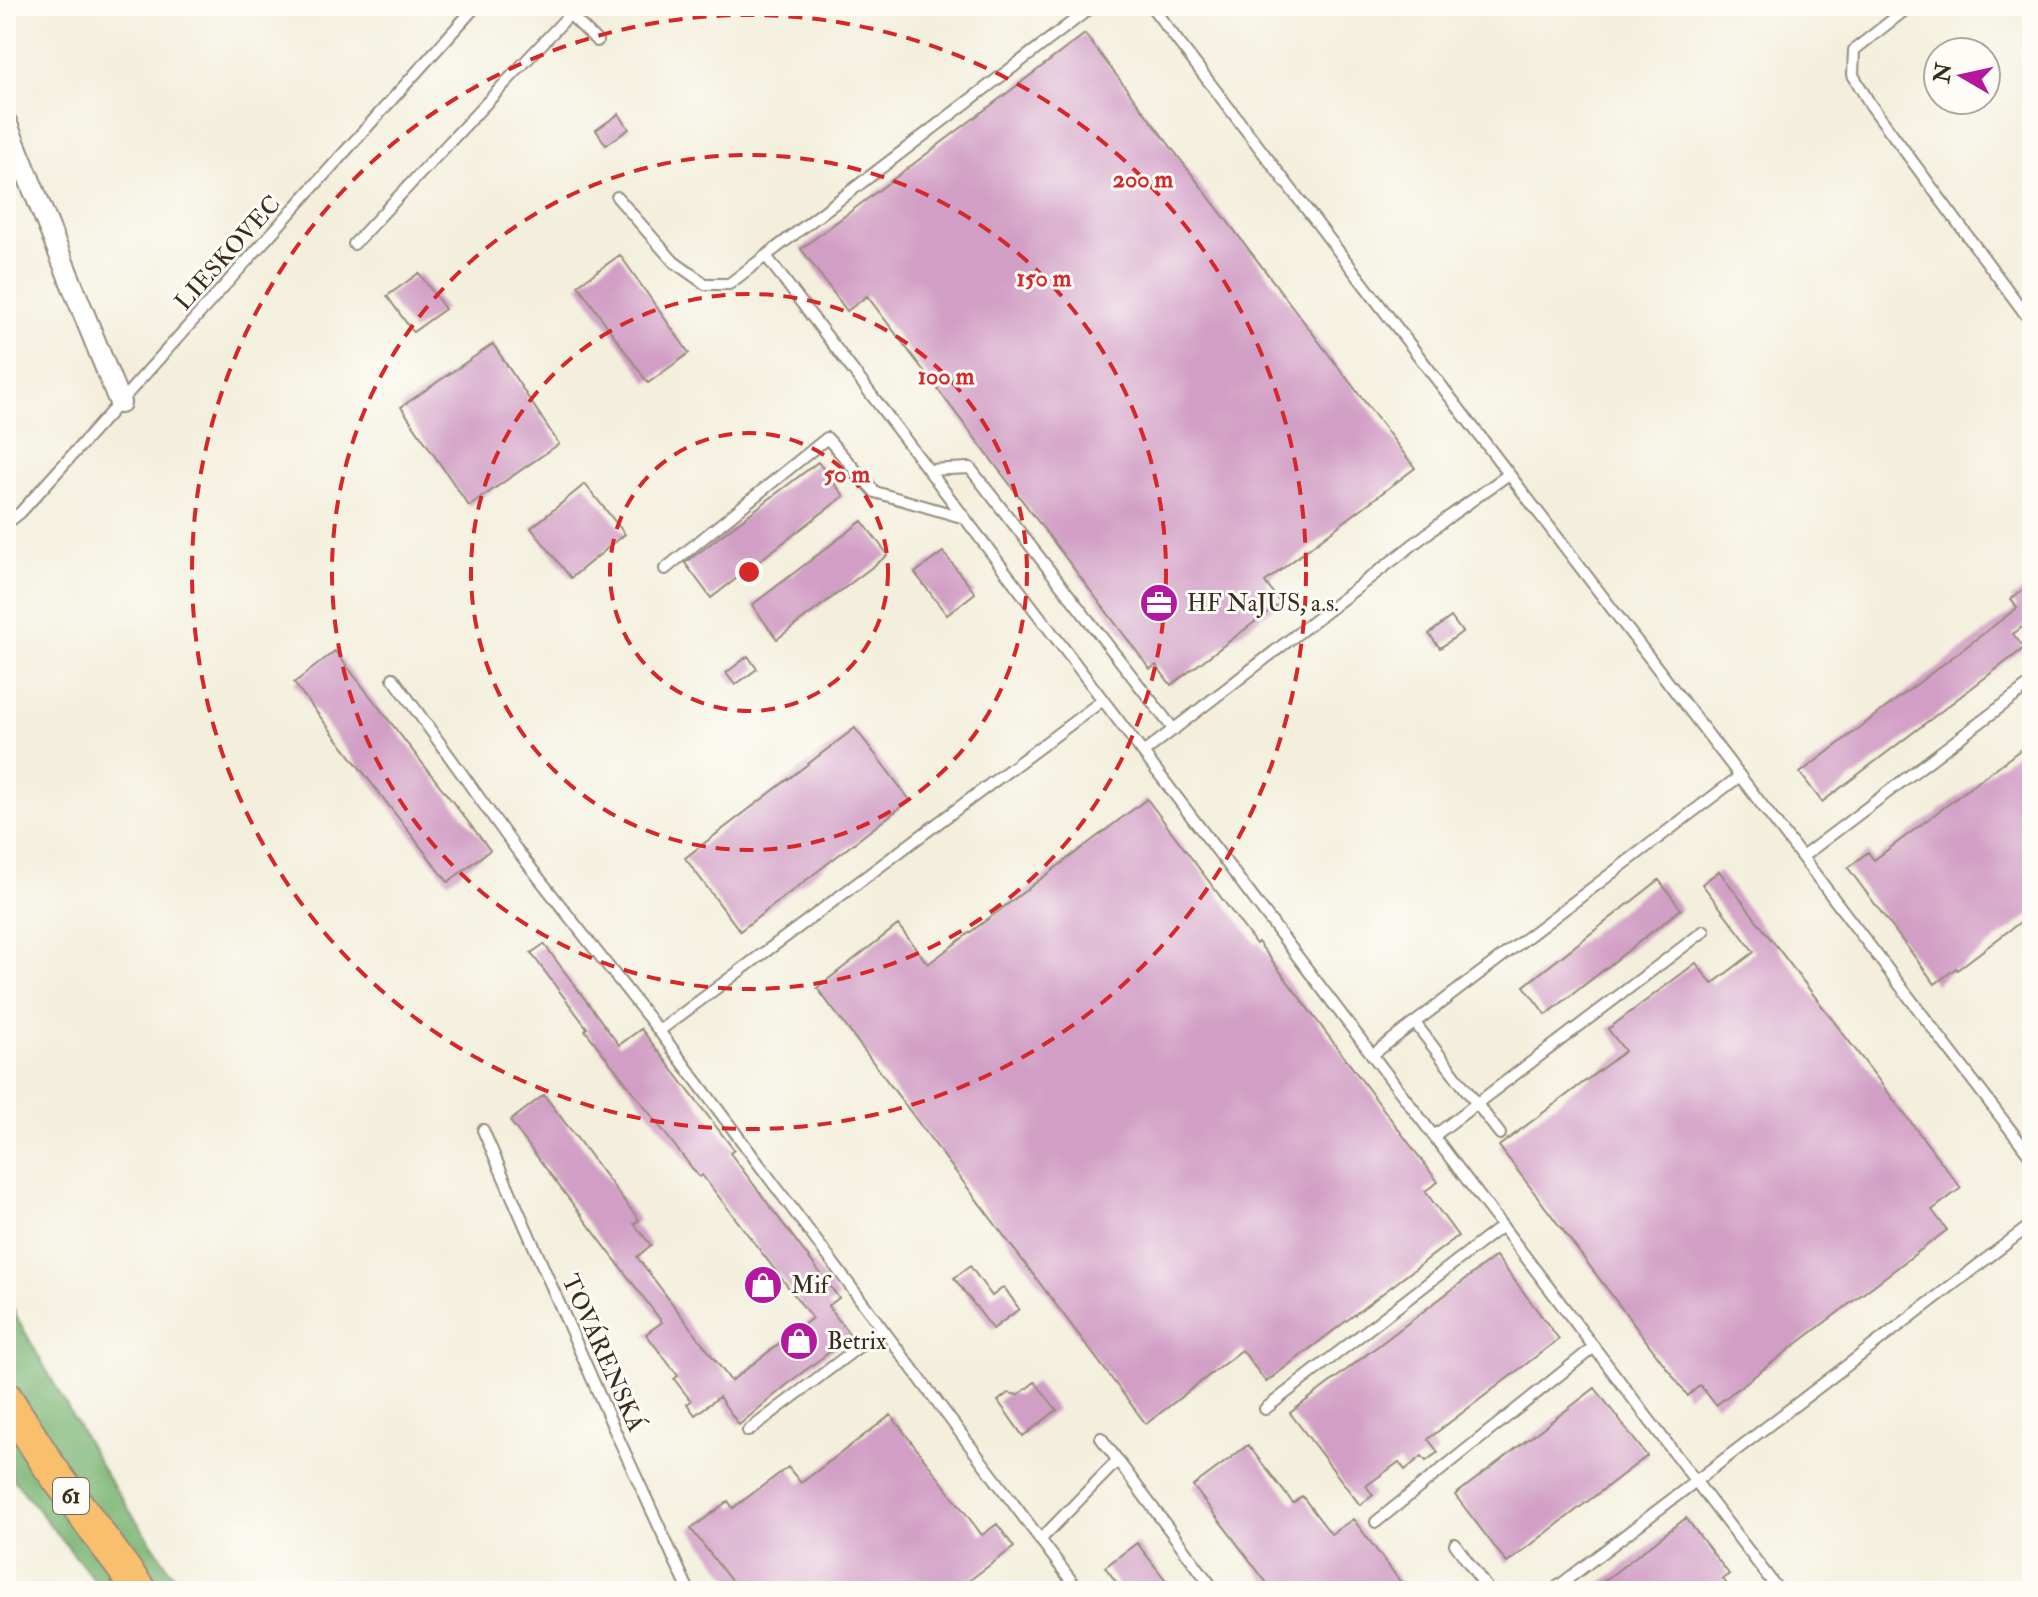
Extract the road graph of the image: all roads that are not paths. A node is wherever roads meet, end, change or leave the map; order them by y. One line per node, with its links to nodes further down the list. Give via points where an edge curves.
1 (476, 6): 12 (lane, LIESKOVEC)
2 (1093, 6): 10 (lane)
3 (1151, 6): 14 (lane)
4 (1910, 6): 11 (lane, via 1854,50 1853,75)
5 (565, 10): 6 (lane); 9 (lane)
6 (597, 41)
7 (6, 122): 12 (street)
8 (617, 197): 10 (lane, via 674,262 705,284 729,284)
9 (354, 244)
10 (766, 256): 13 (lane)
11 (2032, 323)
12 (120, 403): 16 (lane, LIESKOVEC)
13 (928, 470): 15 (lane); 21 (lane, via 970,468)
14 (1509, 474): 21 (lane); 23 (lane)
15 (965, 518): 17 (lane, via 875,492 827,438); 20 (lane)
16 (6, 524)
17 (665, 569)
18 (393, 678): 27 (lane, via 516,849)
19 (2032, 683): 24 (lane)
20 (1103, 700): 22 (lane); 27 (lane)
21 (1174, 730): 22 (lane)
22 (1143, 753): 28 (lane)
23 (1740, 776): 24 (lane); 26 (lane)
24 (1802, 857): 33 (lane)
25 (1704, 931): 29 (lane)
26 (1415, 1023): 28 (lane); 29 (lane)
27 (659, 1031): 36 (lane)
28 (1372, 1055): 32 (lane)
29 (1477, 1103): 31 (lane); 32 (lane)
30 (483, 1130): 48 (lane, TOVÁRENSKÁ)
31 (1500, 1134)
32 (1434, 1136): 35 (lane)
33 (2032, 1158)
34 (2032, 1224): 43 (lane)
35 (1502, 1226): 37 (lane); 39 (lane)
36 (882, 1329): 40 (lane); 45 (lane)
37 (1594, 1347): 43 (lane); 44 (lane)
38 (6, 1398): 47 (main road, 61)
39 (1265, 1409)
40 (748, 1431)
41 (1101, 1438): 42 (lane)
42 (1118, 1460): 45 (lane); 50 (lane)
43 (1695, 1481): 52 (lane); 53 (lane)
44 (1376, 1522)
45 (1040, 1540): 49 (lane)
46 (1455, 1544): 51 (lane)
47 (140, 1591)
48 (689, 1591)
49 (1079, 1591)
50 (1215, 1591)
51 (1489, 1591)
52 (1552, 1591)
53 (1779, 1591)

